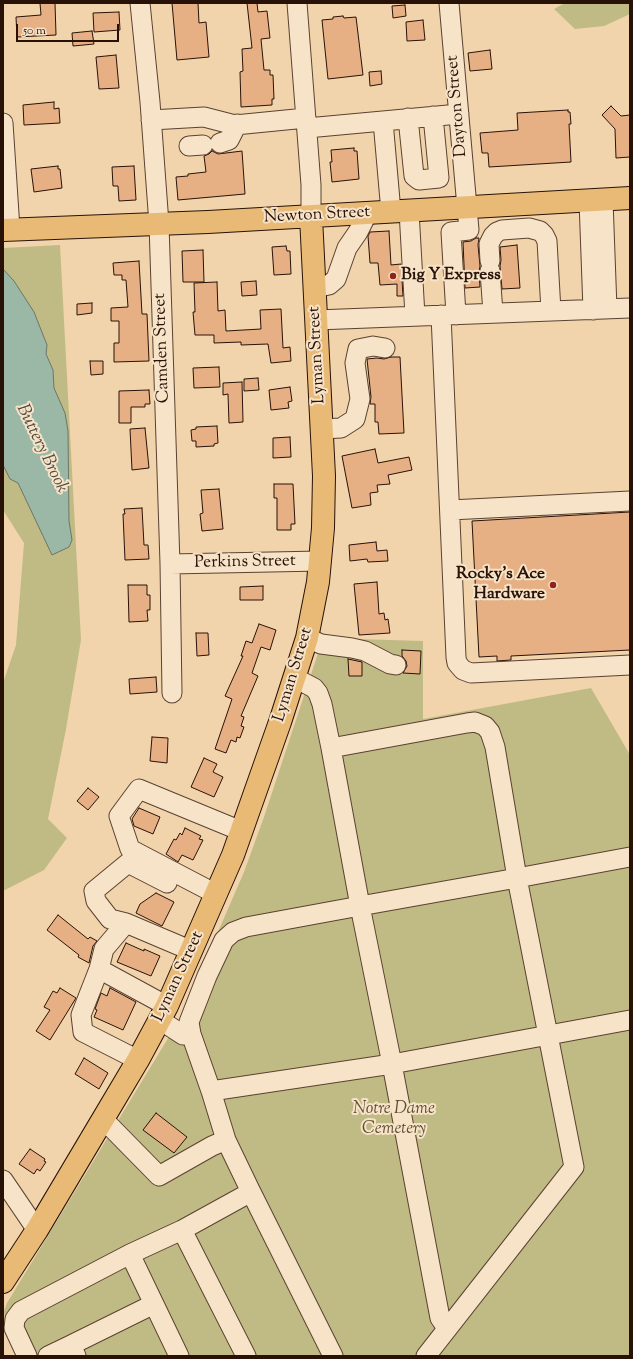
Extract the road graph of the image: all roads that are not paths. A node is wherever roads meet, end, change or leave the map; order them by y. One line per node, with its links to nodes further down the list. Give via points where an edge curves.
1 (140, 3): 7 (street, Camden Street)
2 (297, 3): 10 (street, Lyman Street)
3 (449, 3): 4 (street, Dayton Street)
4 (459, 114): 5 (street); 15 (street, Dayton Street)
5 (432, 116): 6 (street); 6 (street, via 439,178 419,180 414,176)
6 (408, 118): 8 (street)
7 (152, 120): 11 (street, via 204,117 227,124); 19 (street, Camden Street)
8 (383, 120): 10 (street); 16 (street)
9 (3, 123): 20 (street)
10 (306, 123): 11 (street); 18 (street, Lyman Street)
11 (237, 124): 12 (street, via 230,140)
12 (204, 145)
13 (630, 198): 14 (main road, Newton Street)
14 (596, 200): 15 (main road, Newton Street); 23 (street)
15 (467, 208): 16 (main road, Newton Street); 26 (street, Dayton Street, via 469,230 451,232)
16 (400, 212): 17 (main road, Newton Street); 27 (street)
17 (367, 214): 18 (main road, Newton Street); 21 (street, via 347,248 336,280 329,285)
18 (311, 217): 19 (main road, Newton Street); 21 (main road, Lyman Street)
19 (159, 224): 20 (main road, Newton Street); 34 (street, Camden Street)
20 (7, 230)
21 (314, 288): 28 (main road, Lyman Street)
22 (630, 308): 23 (street)
23 (600, 309): 24 (street)
24 (551, 311): 25 (street); 25 (street, via 547,244 543,234 534,228 502,230 491,240 489,247)
25 (493, 313): 26 (street)
26 (449, 315): 27 (street); 32 (street)
27 (415, 316): 28 (street)
28 (316, 320): 30 (main road, Lyman Street)
29 (385, 348): 30 (street, via 373,346 358,349 355,363 360,399 355,419 341,428)
30 (322, 429): 33 (main road, Lyman Street, via 324,476)
31 (630, 501): 32 (street)
32 (450, 510): 37 (street, via 456,657 457,664 463,670 471,673)
33 (321, 562): 34 (street, Perkins Street); 35 (main road, Lyman Street)
34 (170, 564): 39 (street, Camden Street)
35 (307, 638): 36 (street, via 321,644 365,651); 38 (main road, Lyman Street)
36 (396, 665)
37 (630, 665)
38 (295, 678): 40 (street, via 314,688 318,693); 41 (main road, Lyman Street)
39 (172, 693)
40 (331, 748): 43 (street, via 467,723 475,722 486,726 495,747); 45 (street)
41 (241, 831): 44 (main road, Lyman Street); 44 (street, via 139,789 120,816 130,849)
42 (630, 857): 43 (street)
43 (517, 878): 45 (street); 52 (street)
44 (214, 900): 46 (street, via 128,863 94,891 96,901 110,918); 47 (main road, Lyman Street)
45 (360, 906): 51 (street, via 246,927 233,932 224,940 207,976 189,1022); 54 (street)
46 (126, 923): 47 (street); 48 (street, via 104,949)
47 (192, 951): 49 (main road, Lyman Street)
48 (99, 969): 49 (street); 53 (street, via 81,1015 83,1032)
49 (163, 1013): 51 (street, via 183,1035); 53 (main road, Lyman Street)
50 (630, 1020): 52 (street)
51 (191, 1034): 55 (street)
52 (548, 1035): 54 (street); 65 (street, via 574,1167)
53 (138, 1060): 56 (main road, Lyman Street)
54 (392, 1064): 55 (street); 65 (street, via 440,1318)
55 (211, 1091): 57 (street)
56 (104, 1119): 57 (street, via 159,1176); 60 (main road, Lyman Street)
57 (226, 1140): 59 (street)
58 (3, 1180): 60 (street)
59 (251, 1192): 61 (street); 71 (street)
60 (37, 1230): 63 (main road, Lyman Street)
61 (182, 1230): 62 (street); 70 (street)
62 (130, 1254): 64 (street); 67 (street, via 19,1313 14,1328)
63 (3, 1282)
64 (154, 1304): 66 (street); 69 (street)
65 (447, 1328): 72 (street)
66 (73, 1351): 68 (street)
67 (27, 1356)
68 (48, 1356)
69 (180, 1356)
70 (246, 1356)
71 (334, 1356)
72 (426, 1356)

